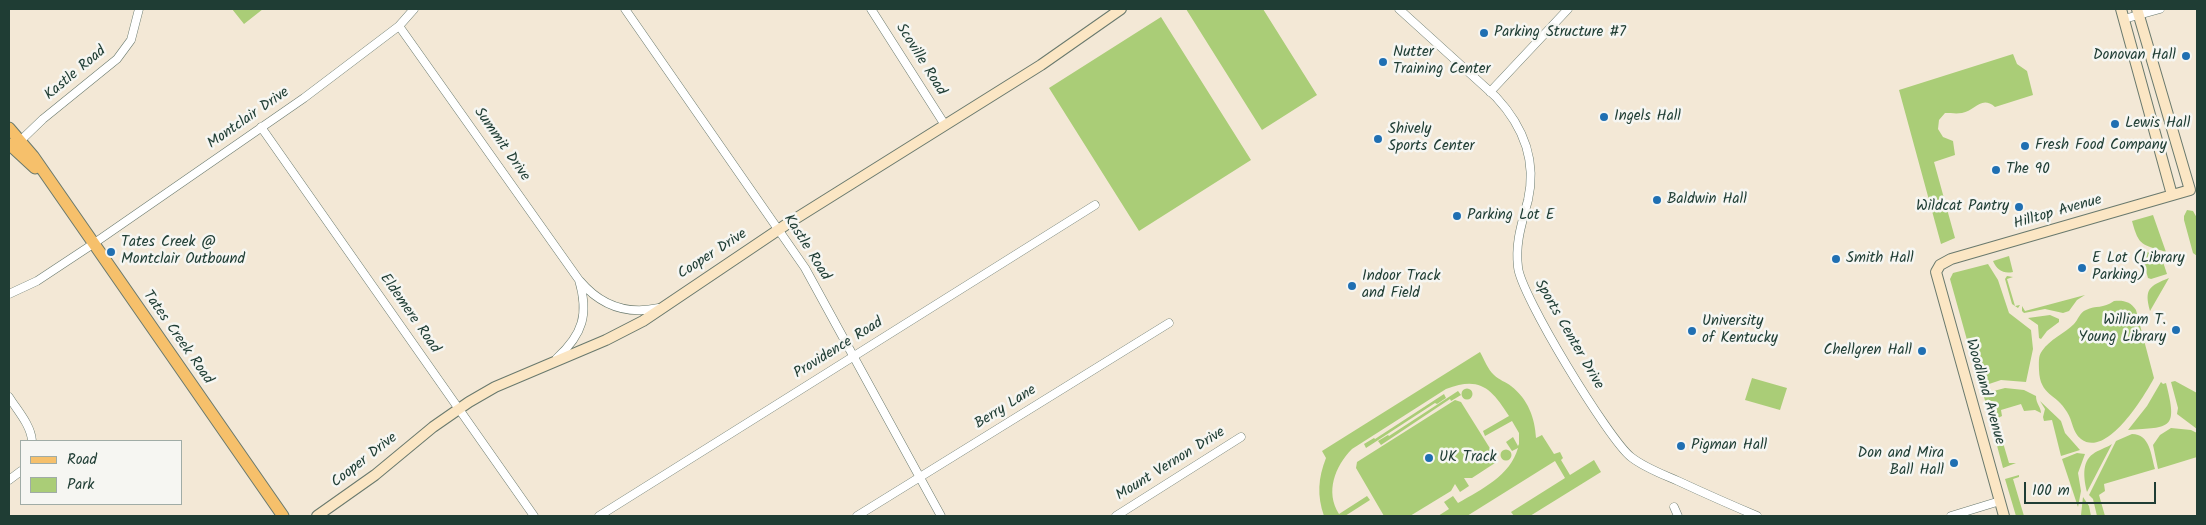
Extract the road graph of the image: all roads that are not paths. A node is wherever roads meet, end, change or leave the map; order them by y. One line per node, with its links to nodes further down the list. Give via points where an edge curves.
1 (139, 9): 16 (street, Kastle Road, via 131,40 117,59)
2 (414, 9): 11 (street, Montclair Drive)
3 (625, 9): 20 (street, Kastle Road)
4 (871, 9): 13 (street, Scoville Road)
5 (1121, 9): 13 (main road, Cooper Drive, via 1077,41)
6 (1399, 9): 12 (street, Sports Center Drive)
7 (1568, 9): 12 (street)
8 (2160, 9): 9 (street)
9 (2138, 12): 10 (street); 17 (main road)
10 (2123, 14): 18 (main road)
11 (399, 26): 14 (street, Montclair Drive); 23 (street, Summit Drive)
12 (1490, 92): 46 (street, Sports Center Drive, via 1509,112 1524,138 1530,162 1532,178 1518,236 1518,268 1522,284 1590,402 1618,445 1630,456 1658,472)
13 (945, 125): 20 (main road, Cooper Drive)
14 (261, 127): 21 (street, Montclair Drive); 30 (street, Eldemere Road)
15 (9, 128): 16 (main road, Tates Creek Road)
16 (14, 144): 21 (main road, Tates Creek Road, via 46,177)
17 (2194, 189): 18 (main road, Hilltop Avenue)
18 (2172, 195): 22 (main road, Hilltop Avenue, via 1943,262 1937,268)
19 (1095, 205): 27 (street, Providence Road)
20 (779, 229): 25 (main road, Cooper Drive); 27 (street, Kastle Road, via 805,268)
21 (93, 244): 24 (street, Montclair Drive, via 37,281); 38 (main road, Tates Creek Road)
22 (1936, 276): 36 (main road, Woodland Avenue)
23 (579, 280): 25 (street, Summit Drive, via 591,293 614,307 645,311); 28 (street, Summit Drive, via 584,300 583,322 573,342)
24 (9, 294)
25 (663, 307): 28 (main road, Cooper Drive, via 623,332)
26 (1169, 323): 34 (street, Berry Lane)
27 (854, 356): 34 (street, Kastle Road); 41 (street, Providence Road)
28 (554, 361): 30 (main road, Cooper Drive, via 495,387)
29 (9, 396): 32 (street)
30 (458, 408): 39 (main road, Cooper Drive, via 375,475); 40 (street, Eldemere Road)
31 (1241, 437): 44 (street, Mount Vernon Drive)
32 (32, 440)
33 (20, 472): 35 (street)
34 (920, 477): 42 (street, Berry Lane); 43 (street, Kastle Road)
35 (9, 480)
36 (2000, 501): 47 (street); 48 (main road, Woodland Avenue)
37 (1674, 507): 45 (street)
38 (283, 516)
39 (317, 516)
40 (534, 516)
41 (599, 516)
42 (858, 516)
43 (941, 516)
44 (1116, 516)
45 (1678, 516)
46 (1757, 516)
47 (1951, 516)
48 (2004, 516)

